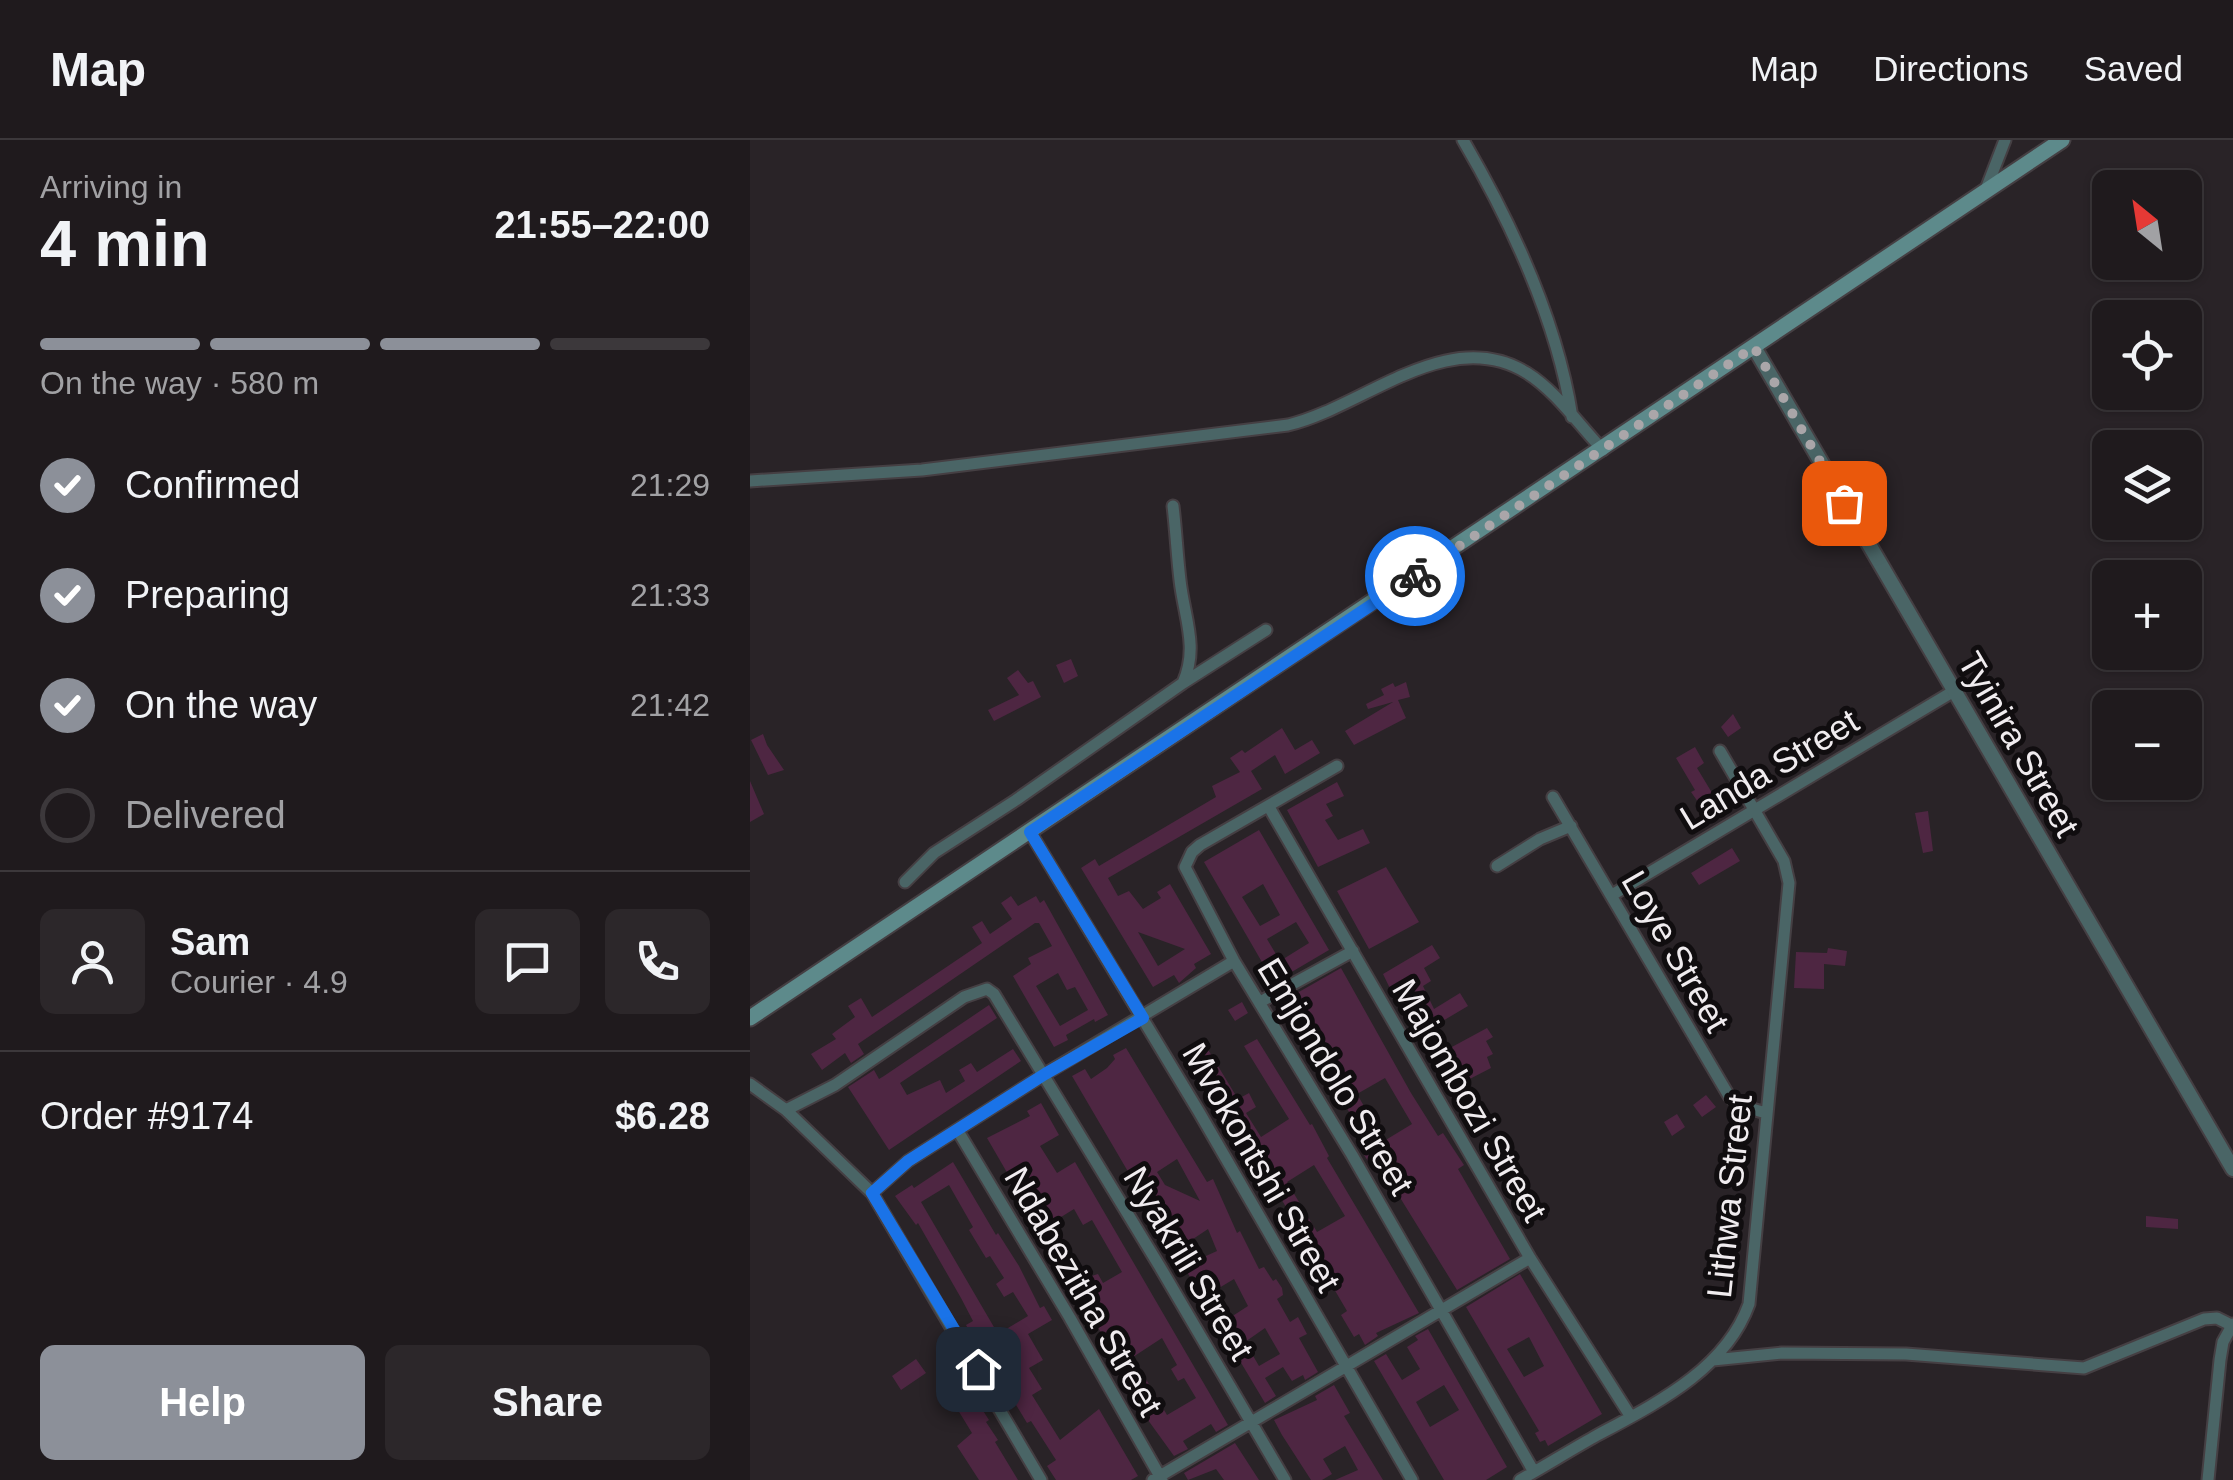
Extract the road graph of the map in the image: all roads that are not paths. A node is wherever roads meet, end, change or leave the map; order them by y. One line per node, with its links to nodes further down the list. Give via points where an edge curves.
1 (1463, 140): 6 (street, via 1528,270)
2 (2005, 140): 4 (street)
3 (2062, 140): 4 (main road)
4 (1984, 192): 5 (main road)
5 (1754, 347): 7 (main road); 12 (street, Tyinira Street)
6 (1572, 417): 7 (street); 8 (street, via 1528,374 1498,359 1466,356 1288,426 935,468)
7 (1603, 450): 19 (main road)
8 (750, 481)
9 (1173, 506): 11 (street, via 1192,640)
10 (1266, 630): 11 (street)
11 (1183, 683): 21 (street, via 934,852)
12 (1954, 692): 17 (street, Landa Street); 33 (street, Tyinira Street)
13 (1720, 751): 17 (street, Lithwa Street)
14 (1337, 766): 16 (street, Emjondolo Street)
15 (1552, 798): 18 (street, Loye Street)
16 (1269, 806): 23 (street, Majombozi Street); 24 (street, Emjondolo Street, via 1187,859 1189,878)
17 (1754, 810): 22 (street, Landa Street); 31 (street, Lithwa Street, via 1784,861 1789,884)
18 (1572, 826): 20 (street); 22 (street, Loye Street)
19 (1030, 832): 26 (main road); 27 (street, Mvokontshi Street)
20 (1498, 866)
21 (905, 882)
22 (1612, 895): 31 (street, Loye Street, via 1730,1096)
23 (1353, 950): 25 (street); 35 (street, Majombozi Street)
24 (1234, 961): 25 (street, Emjondolo Street); 27 (street)
25 (1260, 1002): 36 (street, Emjondolo Street)
26 (750, 1018)
27 (1143, 1018): 28 (street); 39 (street, Mvokontshi Street)
28 (1045, 1074): 30 (street, Nyakrili Street, via 1002,1003 987,989 976,990); 32 (street); 41 (street, Nyakrili Street)
29 (750, 1084): 30 (street)
30 (786, 1110): 34 (street)
31 (1766, 1113): 38 (street, Lithwa Street, via 1749,1304)
32 (958, 1130): 34 (street); 43 (street, Ndabezitha Street)
33 (2233, 1170)
34 (872, 1193): 44 (street)
35 (1530, 1258): 36 (street); 40 (street, Majombozi Street)
36 (1442, 1309): 39 (street); 42 (street, Emjondolo Street)
37 (2232, 1325): 38 (street, via 2204,1319 2084,1368 1906,1354); 48 (street, via 2220,1360)
38 (1714, 1360): 40 (street, Lithwa Street)
39 (1347, 1367): 41 (street); 46 (street, Mvokontshi Street)
40 (1630, 1417): 42 (street, Lithwa Street)
41 (1250, 1420): 43 (street); 45 (street, Nyakrili Street)
42 (1534, 1472): 47 (street, Lithwa Street)
43 (1158, 1479)
44 (1041, 1480)
45 (1285, 1480)
46 (1412, 1480)
47 (1520, 1480)
48 (2208, 1480)

